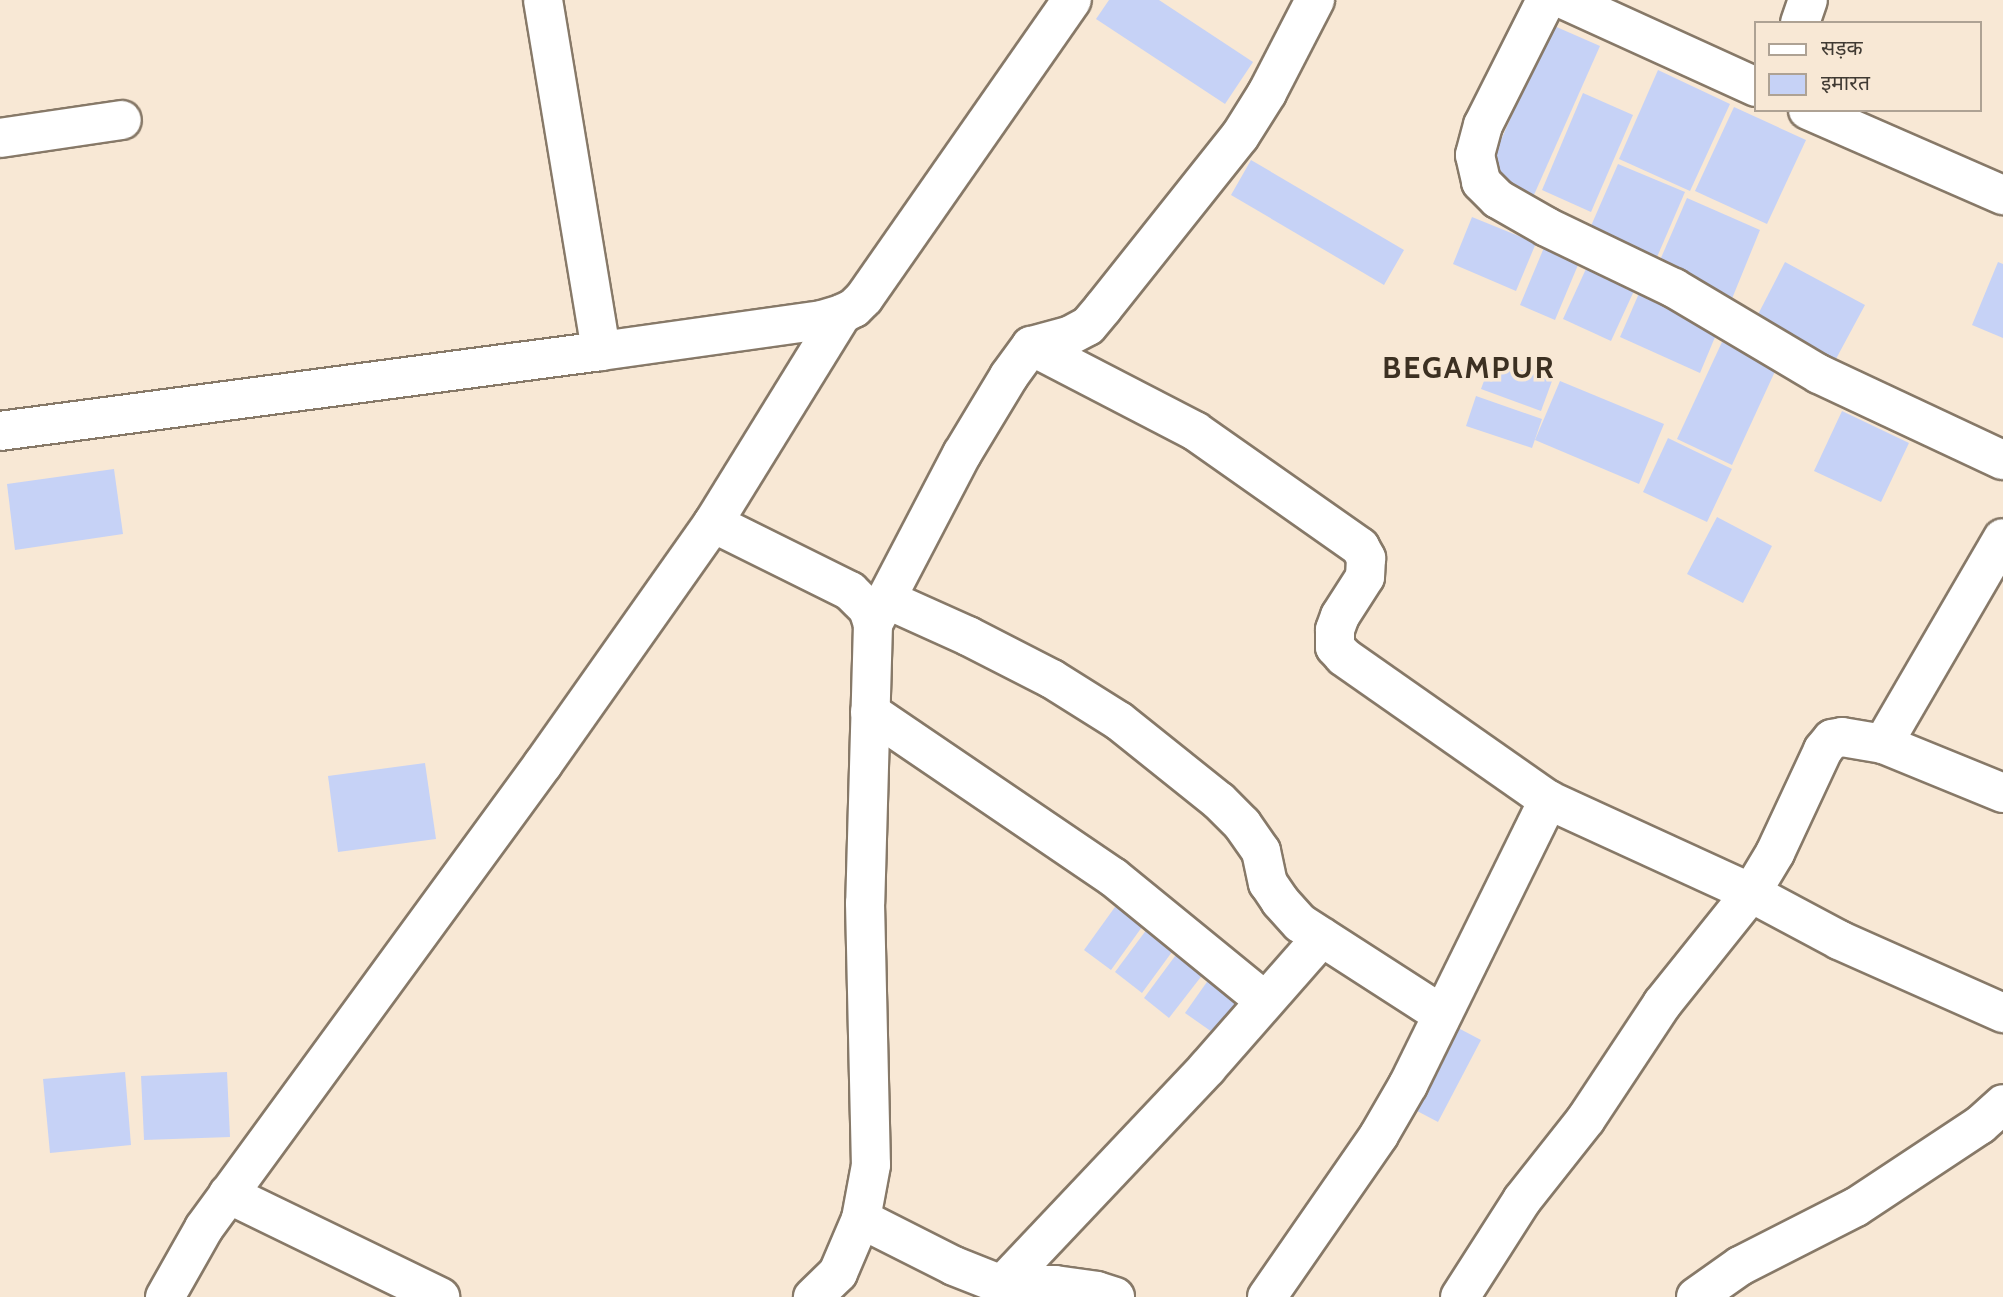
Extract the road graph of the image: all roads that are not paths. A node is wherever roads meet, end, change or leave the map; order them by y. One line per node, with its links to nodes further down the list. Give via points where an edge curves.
1 (543, 0): 15 (street)
2 (1072, 0): 13 (street, via 864,298)
3 (1315, 0): 14 (street, via 1240,136 1103,308 1088,326)
4 (1546, 0): 17 (street, via 1483,125 1475,155 1480,182 1498,199 1547,227 1674,288 1819,374)
5 (1565, 0): 8 (street)
6 (1808, 0): 7 (street)
7 (1801, 21)
8 (1755, 87)
9 (1813, 112): 12 (street)
10 (122, 120): 11 (street)
11 (0, 138)
12 (2003, 195)
13 (842, 314): 15 (street); 18 (street)
14 (1031, 346): 20 (street, via 962,454); 24 (street, via 1195,431 1360,547 1366,558 1365,577 1340,616 1335,647)
15 (601, 351): 16 (street)
16 (0, 431)
17 (2003, 460)
18 (713, 523): 20 (street, via 850,592 868,609); 31 (street, via 544,764)
19 (2003, 538): 22 (street)
20 (880, 612): 21 (street); 26 (street, via 968,636 1052,679 1119,722 1242,824 1261,851 1268,883 1280,901 1300,923)
21 (870, 712): 27 (street, via 1113,877); 32 (street, via 865,903 871,1165)
22 (1883, 744): 23 (street); 25 (street, via 1832,739)
23 (2003, 793)
24 (1548, 800): 25 (street); 29 (street)
25 (1751, 892): 28 (street, via 1839,940); 39 (street, via 1662,1004 1586,1119 1522,1200)
26 (1322, 937): 27 (street); 29 (street)
27 (1265, 1001): 33 (street)
28 (2003, 1013)
29 (1441, 1014): 38 (street, via 1379,1135)
30 (2003, 1104): 40 (street, via 1980,1125 1856,1207 1740,1266)
31 (228, 1194): 34 (street); 35 (street)
32 (861, 1219): 33 (street); 36 (street, via 838,1273)
33 (1002, 1285): 37 (street, via 1055,1285)
34 (165, 1297)
35 (440, 1297)
36 (813, 1297)
37 (1115, 1297)
38 (1267, 1297)
39 (1460, 1297)
40 (1696, 1297)

